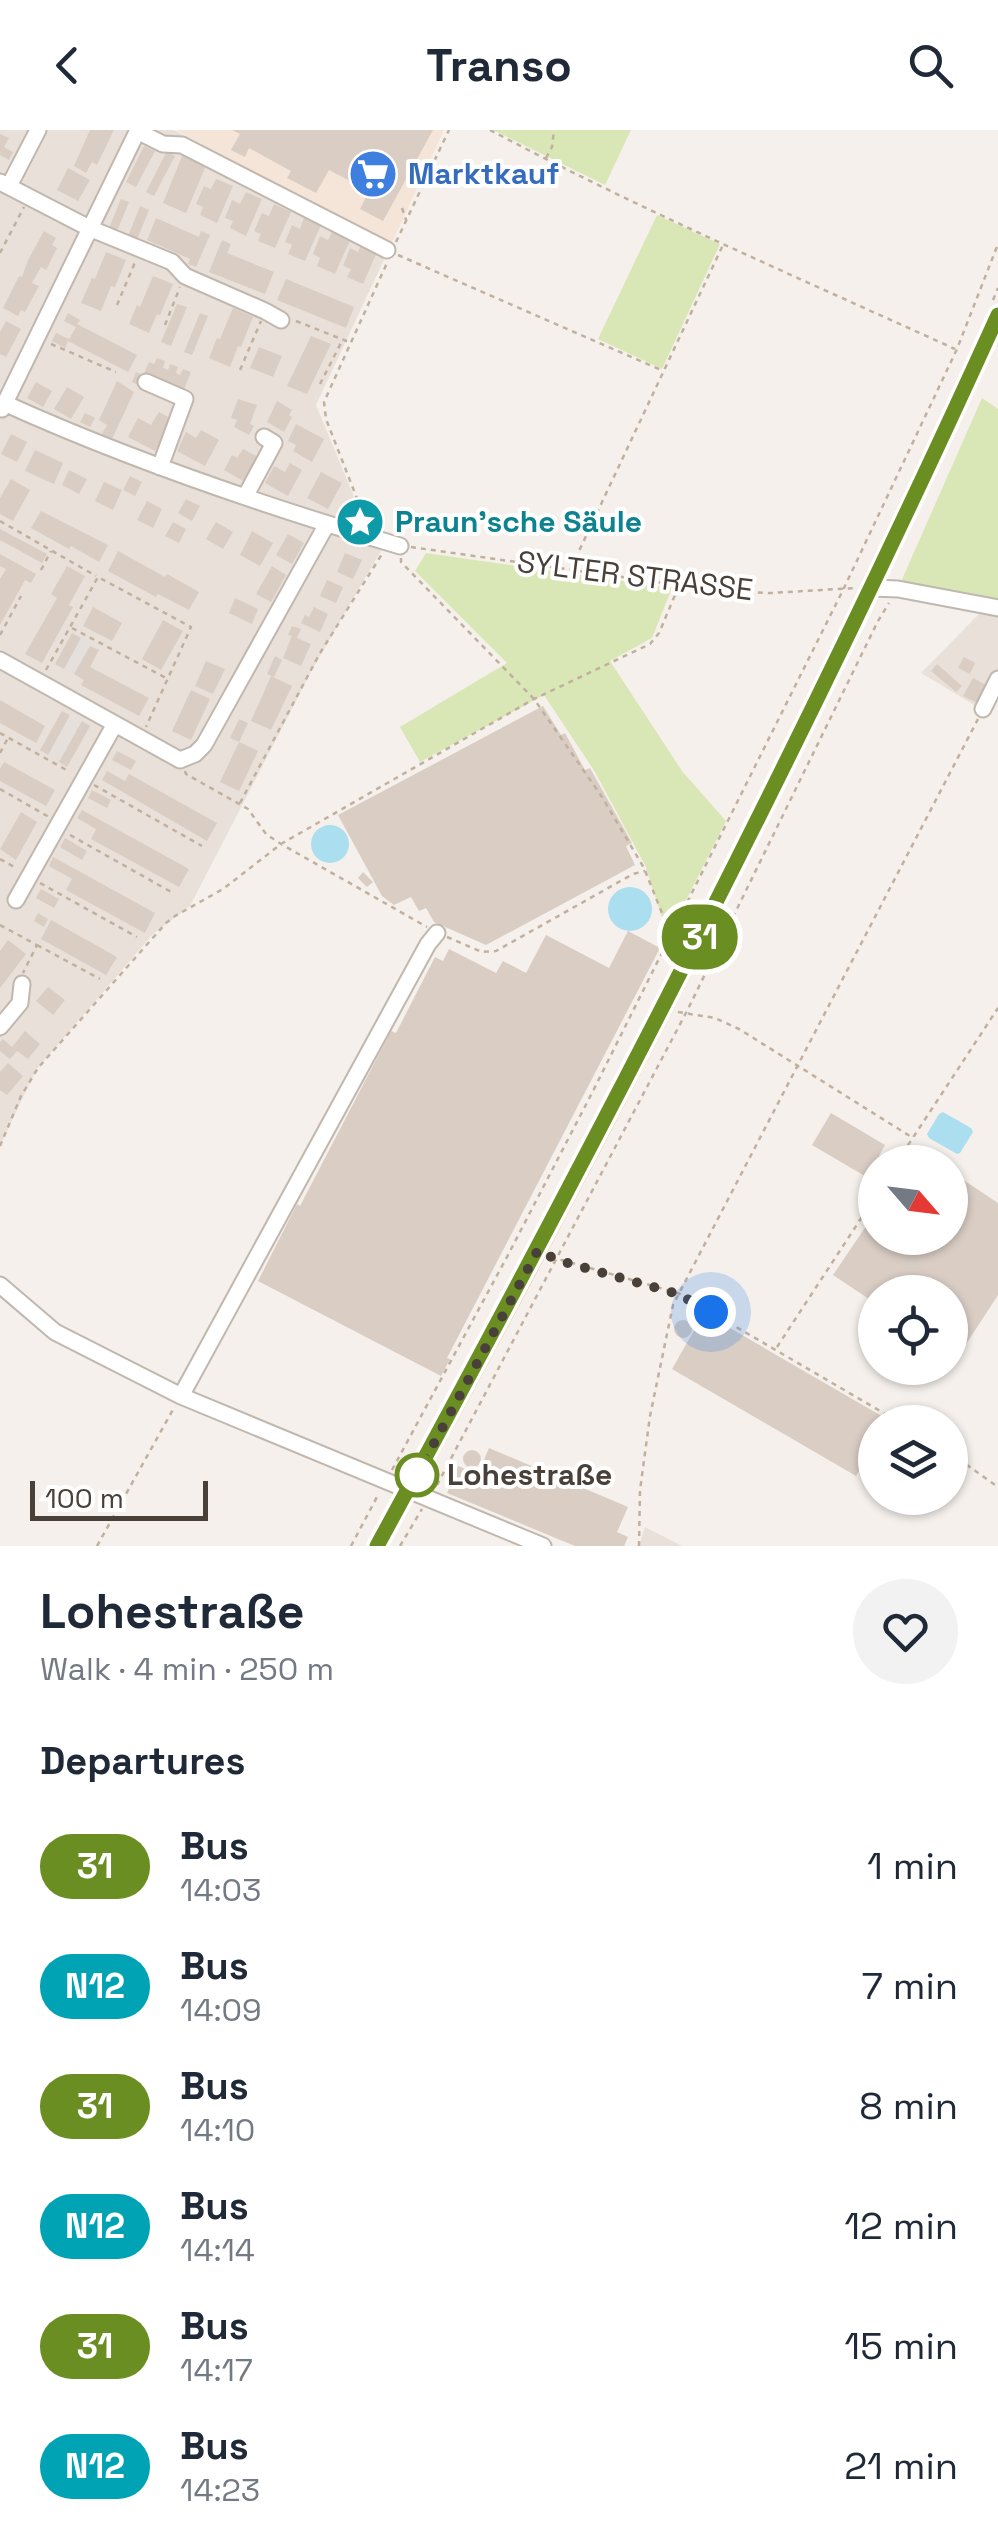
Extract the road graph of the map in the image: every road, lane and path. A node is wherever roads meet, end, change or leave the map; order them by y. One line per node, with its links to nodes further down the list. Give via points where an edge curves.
1 (38, 130): 7 (street)
2 (137, 130): 11 (street); 15 (street, via 182,145)
3 (450, 130): 10 (path)
4 (490, 130): 6 (path)
5 (554, 130): 6 (path)
6 (546, 160): 12 (path)
7 (4, 184): 8 (street)
8 (30, 197): 11 (street); 16 (path)
9 (402, 208): 10 (path)
10 (407, 221): 15 (path)
11 (89, 228): 14 (street); 23 (street)
12 (724, 244): 26 (path); 29 (path)
13 (998, 244): 26 (path)
14 (140, 249): 17 (street, via 172,262); 18 (path)
15 (389, 252): 25 (path); 29 (path)
16 (0, 253)
17 (184, 276): 19 (street); 22 (path)
18 (118, 304)
19 (265, 311): 21 (street); 27 (path)
20 (998, 315): 47 (main road)
21 (280, 320): 24 (path)
22 (165, 325)
23 (36, 338): 30 (path); 31 (street)
24 (342, 340): 25 (path); 33 (path)
25 (350, 343): 40 (path, via 324,410)
26 (957, 349): 46 (path)
27 (240, 370)
28 (0, 371): 31 (street)
29 (663, 371): 43 (path)
30 (116, 372)
31 (16, 379): 34 (street)
32 (146, 382): 36 (street, via 185,399)
33 (320, 384)
34 (2, 408): 36 (street)
35 (264, 438): 37 (street, via 274,443)
36 (160, 468): 37 (street)
37 (244, 497): 39 (street)
38 (0, 521): 41 (path)
39 (327, 524): 40 (street); 67 (street, via 204,745)
40 (385, 542): 43 (path, SYLTER STRASSE); 59 (path); 71 (path)
41 (52, 550): 42 (path); 44 (path)
42 (40, 570)
43 (570, 570): 45 (path, SYLTER STRASSE)
44 (98, 577): 51 (path); 56 (path, via 191,628)
45 (679, 586): 46 (path, SYLTER STRASSE, via 750,594); 59 (path, via 650,644)
46 (844, 588): 47 (path, SYLTER STRASSE); 82 (path)
47 (871, 588): 48 (street); 88 (main road)
48 (898, 589): 50 (street); 89 (path)
49 (21, 596): 52 (path)
50 (998, 608)
51 (71, 627): 53 (path); 58 (path)
52 (0, 635)
53 (89, 636): 54 (path); 56 (path)
54 (85, 644)
55 (0, 660): 58 (street)
56 (167, 679): 64 (path)
57 (998, 679): 60 (street)
58 (40, 682): 61 (street)
59 (534, 699): 73 (path); 76 (path)
60 (983, 709): 91 (path)
61 (115, 724): 64 (street); 69 (street)
62 (0, 732): 63 (path)
63 (9, 737): 65 (path); 68 (path)
64 (141, 738): 67 (street)
65 (0, 753)
66 (55, 757): 68 (path)
67 (180, 760): 71 (path, via 186,774)
68 (52, 762): 69 (path)
69 (84, 780): 72 (street); 74 (path)
70 (0, 789): 72 (path)
71 (240, 804): 73 (path)
72 (58, 825): 77 (street); 78 (path)
73 (281, 844): 81 (path); 94 (path, via 166,923 38,1068)
74 (202, 846)
75 (0, 859): 77 (path)
76 (645, 871): 81 (path, via 496,951 482,952); 82 (path)
77 (30, 875): 79 (street); 83 (path)
78 (174, 893)
79 (16, 900)
80 (0, 925): 84 (path)
81 (437, 933): 101 (street)
82 (672, 936): 104 (path)
83 (137, 937)
84 (36, 944): 85 (path); 86 (path)
85 (100, 979)
86 (22, 984): 90 (street, via 20,1003)
87 (998, 1008): 92 (path)
88 (662, 1012): 89 (path); 96 (main road)
89 (687, 1012): 91 (path, via 739,1029); 97 (path)
90 (0, 1027)
91 (797, 1066): 92 (path); 99 (path)
92 (914, 1138): 93 (path)
93 (909, 1145)
94 (0, 1146)
95 (858, 1223): 100 (path)
96 (538, 1250): 97 (path); 106 (main road)
97 (557, 1260): 99 (path); 107 (path)
98 (0, 1285): 101 (street, via 55,1332)
99 (678, 1294): 100 (path); 113 (path, via 650,1416)
100 (776, 1349): 102 (path)
101 (181, 1396): 104 (street); 108 (path)
102 (870, 1405)
103 (968, 1466): 105 (path)
104 (386, 1481): 106 (street); 109 (path)
105 (998, 1487)
106 (408, 1490): 107 (street); 110 (main road)
107 (429, 1499): 111 (path); 112 (street)
108 (97, 1546)
109 (351, 1546)
110 (377, 1546)
111 (400, 1546)
112 (543, 1546)
113 (638, 1546)

